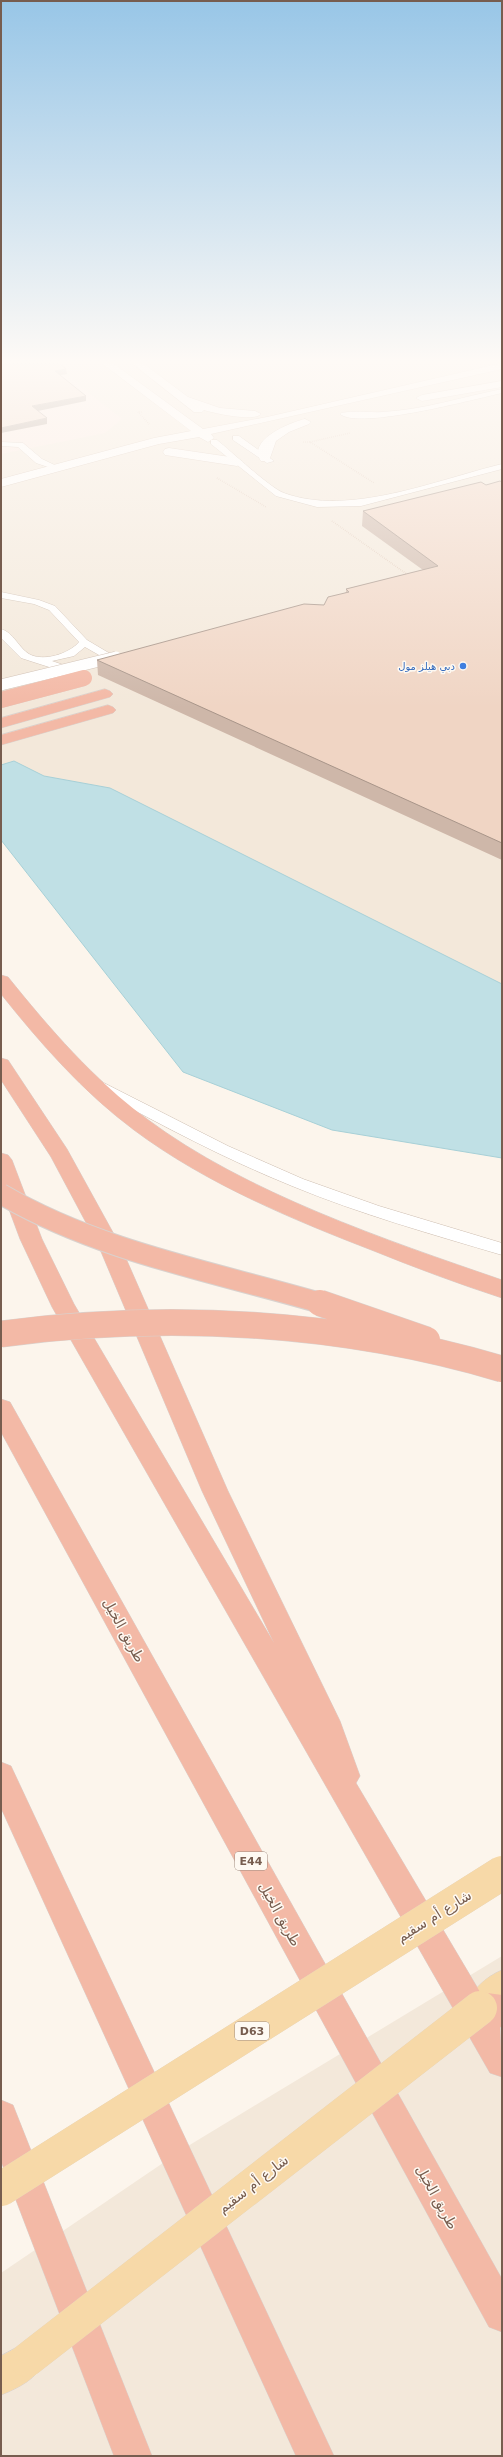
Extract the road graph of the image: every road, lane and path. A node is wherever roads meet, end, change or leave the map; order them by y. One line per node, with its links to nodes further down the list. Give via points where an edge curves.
1 (19, 479): 6 (main road)
2 (59, 479): 7 (main road)
3 (259, 479): 8 (lane, via 279,494 302,502 347,504)
4 (369, 479): 8 (path)
5 (453, 479): 8 (lane)
6 (1, 483)
7 (1, 493)
8 (393, 494)
9 (331, 520): 10 (path, via 408,575)
10 (401, 577)
11 (1, 595): 12 (lane)
12 (27, 601): 13 (lane); 15 (lane, via 52,608)
13 (1, 605)
14 (1, 632): 17 (lane, via 20,653)
15 (84, 642): 17 (lane, via 77,650 65,656); 18 (lane)
16 (126, 654): 20 (lane, bridge)
17 (31, 658): 19 (lane)
18 (125, 665)
19 (86, 679): 22 (highway, bridge)
20 (1, 685)
21 (105, 694): 24 (highway)
22 (1, 699)
23 (108, 710): 25 (highway)
24 (1, 723)
25 (1, 740)
26 (1, 981): 28 (highway, via 39,1028)
27 (1, 1065): 38 (highway, via 60,1154 110,1247 215,1491 330,1731)
28 (95, 1084): 31 (lane, via 240,1157 299,1183 359,1205); 32 (highway, via 128,1114 177,1150 263,1195 366,1241)
29 (1, 1160): 38 (highway, via 31,1239 64,1307)
30 (1, 1194): 34 (highway, bridge, via 41,1216 92,1238 353,1312)
31 (502, 1249)
32 (502, 1289)
33 (1, 1334): 34 (highway, bridge, via 92,1323 201,1322 354,1337)
34 (467, 1358): 35 (highway, bridge)
35 (502, 1369)
36 (1, 1409): 44 (highway, طريق الخيل / E44)
37 (1, 1776): 47 (highway)
38 (351, 1804): 41 (highway)
39 (502, 1873): 43 (main road, شارع أم سقيم / D63, bridge)
40 (495, 2002): 45 (main road, شارع أم سقيم, bridge)
41 (502, 2060)
42 (1, 2117): 46 (highway)
43 (1, 2188)
44 (502, 2314)
45 (14, 2368)
46 (132, 2456)
47 (315, 2456)

